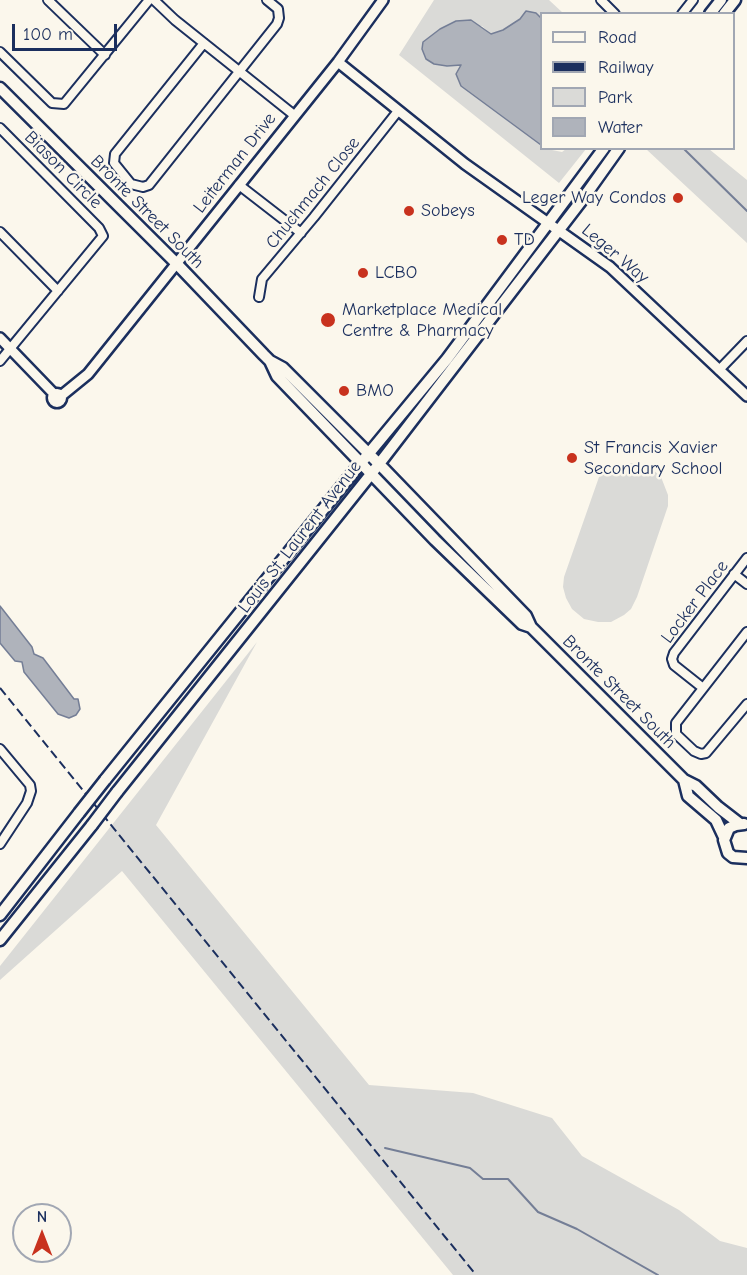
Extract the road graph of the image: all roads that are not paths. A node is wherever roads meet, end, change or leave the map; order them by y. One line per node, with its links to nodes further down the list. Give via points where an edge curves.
1 (48, 0): 16 (street)
2 (149, 0): 16 (street)
3 (154, 0): 14 (street)
4 (267, 0): 18 (street, via 278,9 277,24)
5 (383, 0): 17 (street, Leiterman Drive)
6 (601, 0): 10 (street)
7 (693, 0): 11 (street)
8 (721, 0): 12 (main road)
9 (735, 0): 13 (main road)
10 (613, 12)
11 (684, 12)
12 (712, 12)
13 (726, 12)
14 (204, 43): 18 (street); 18 (street, via 115,154 114,163 131,184 143,188 149,185)
15 (0, 52): 16 (street, via 58,105 69,100)
16 (105, 55)
17 (338, 62): 20 (street, Leger Way); 21 (street, Leiterman Drive)
18 (239, 71): 21 (street)
19 (0, 88): 29 (main road, Bronte Street South)
20 (398, 111): 26 (street, Leger Way); 28 (street, Chuchmach Close)
21 (294, 115): 25 (street, Leiterman Drive)
22 (0, 128): 30 (street, Biason Circle, via 102,231 103,236)
23 (603, 150): 26 (main road, Louis St. Laurent Avenue)
24 (617, 150): 26 (main road, Louis St. Laurent Avenue)
25 (239, 185): 28 (street); 29 (street, Leiterman Drive)
26 (554, 226): 37 (street, Leger Way, via 610,267); 39 (main road, Louis St. Laurent Avenue); 41 (main road, Louis St. Laurent Avenue)
27 (0, 232): 30 (street)
28 (301, 233): 31 (street, Chuchmach Close, via 262,279)
29 (176, 263): 34 (street, Leiterman Drive, via 88,374 58,395); 36 (main road, Bronte Street South)
30 (58, 291): 34 (street, Biason Circle)
31 (259, 297)
32 (0, 338): 34 (street)
33 (747, 340): 37 (street)
34 (11, 349): 35 (street, Biason Circle)
35 (0, 361)
36 (270, 361): 39 (main road, Bronte Street South, via 283,368); 40 (main road, Bronte Street South, via 277,376)
37 (719, 370): 38 (street, Leger Way)
38 (747, 396)
39 (368, 454): 40 (main road, Louis St. Laurent Avenue); 41 (main road, Bronte Street South)
40 (360, 464): 42 (main road, Bronte Street South); 56 (main road, Louis St. Laurent Avenue, bridge)
41 (379, 464): 42 (main road, Louis St. Laurent Avenue); 46 (main road, Bronte Street South, via 526,616)
42 (370, 474): 46 (main road, Bronte Street South, via 522,624); 57 (main road, Louis St. Laurent Avenue, bridge)
43 (747, 558): 44 (street, Locker Place)
44 (734, 574): 45 (street); 48 (street, Locker Place, via 672,659)
45 (747, 584)
46 (531, 627): 51 (main road, Bronte Street South)
47 (747, 632): 48 (street)
48 (703, 688): 49 (street, via 676,723 676,734 694,752 706,753)
49 (747, 704)
50 (0, 749): 54 (street, via 31,791)
51 (684, 780): 52 (main road, Bronte Street South); 53 (main road, Bronte Street South, via 688,796 716,820)
52 (745, 824): 53 (main road, via 729,828)
53 (724, 837): 55 (main road, Bronte Street South, via 728,853)
54 (0, 844)
55 (745, 861)
56 (0, 915)
57 (0, 940)

